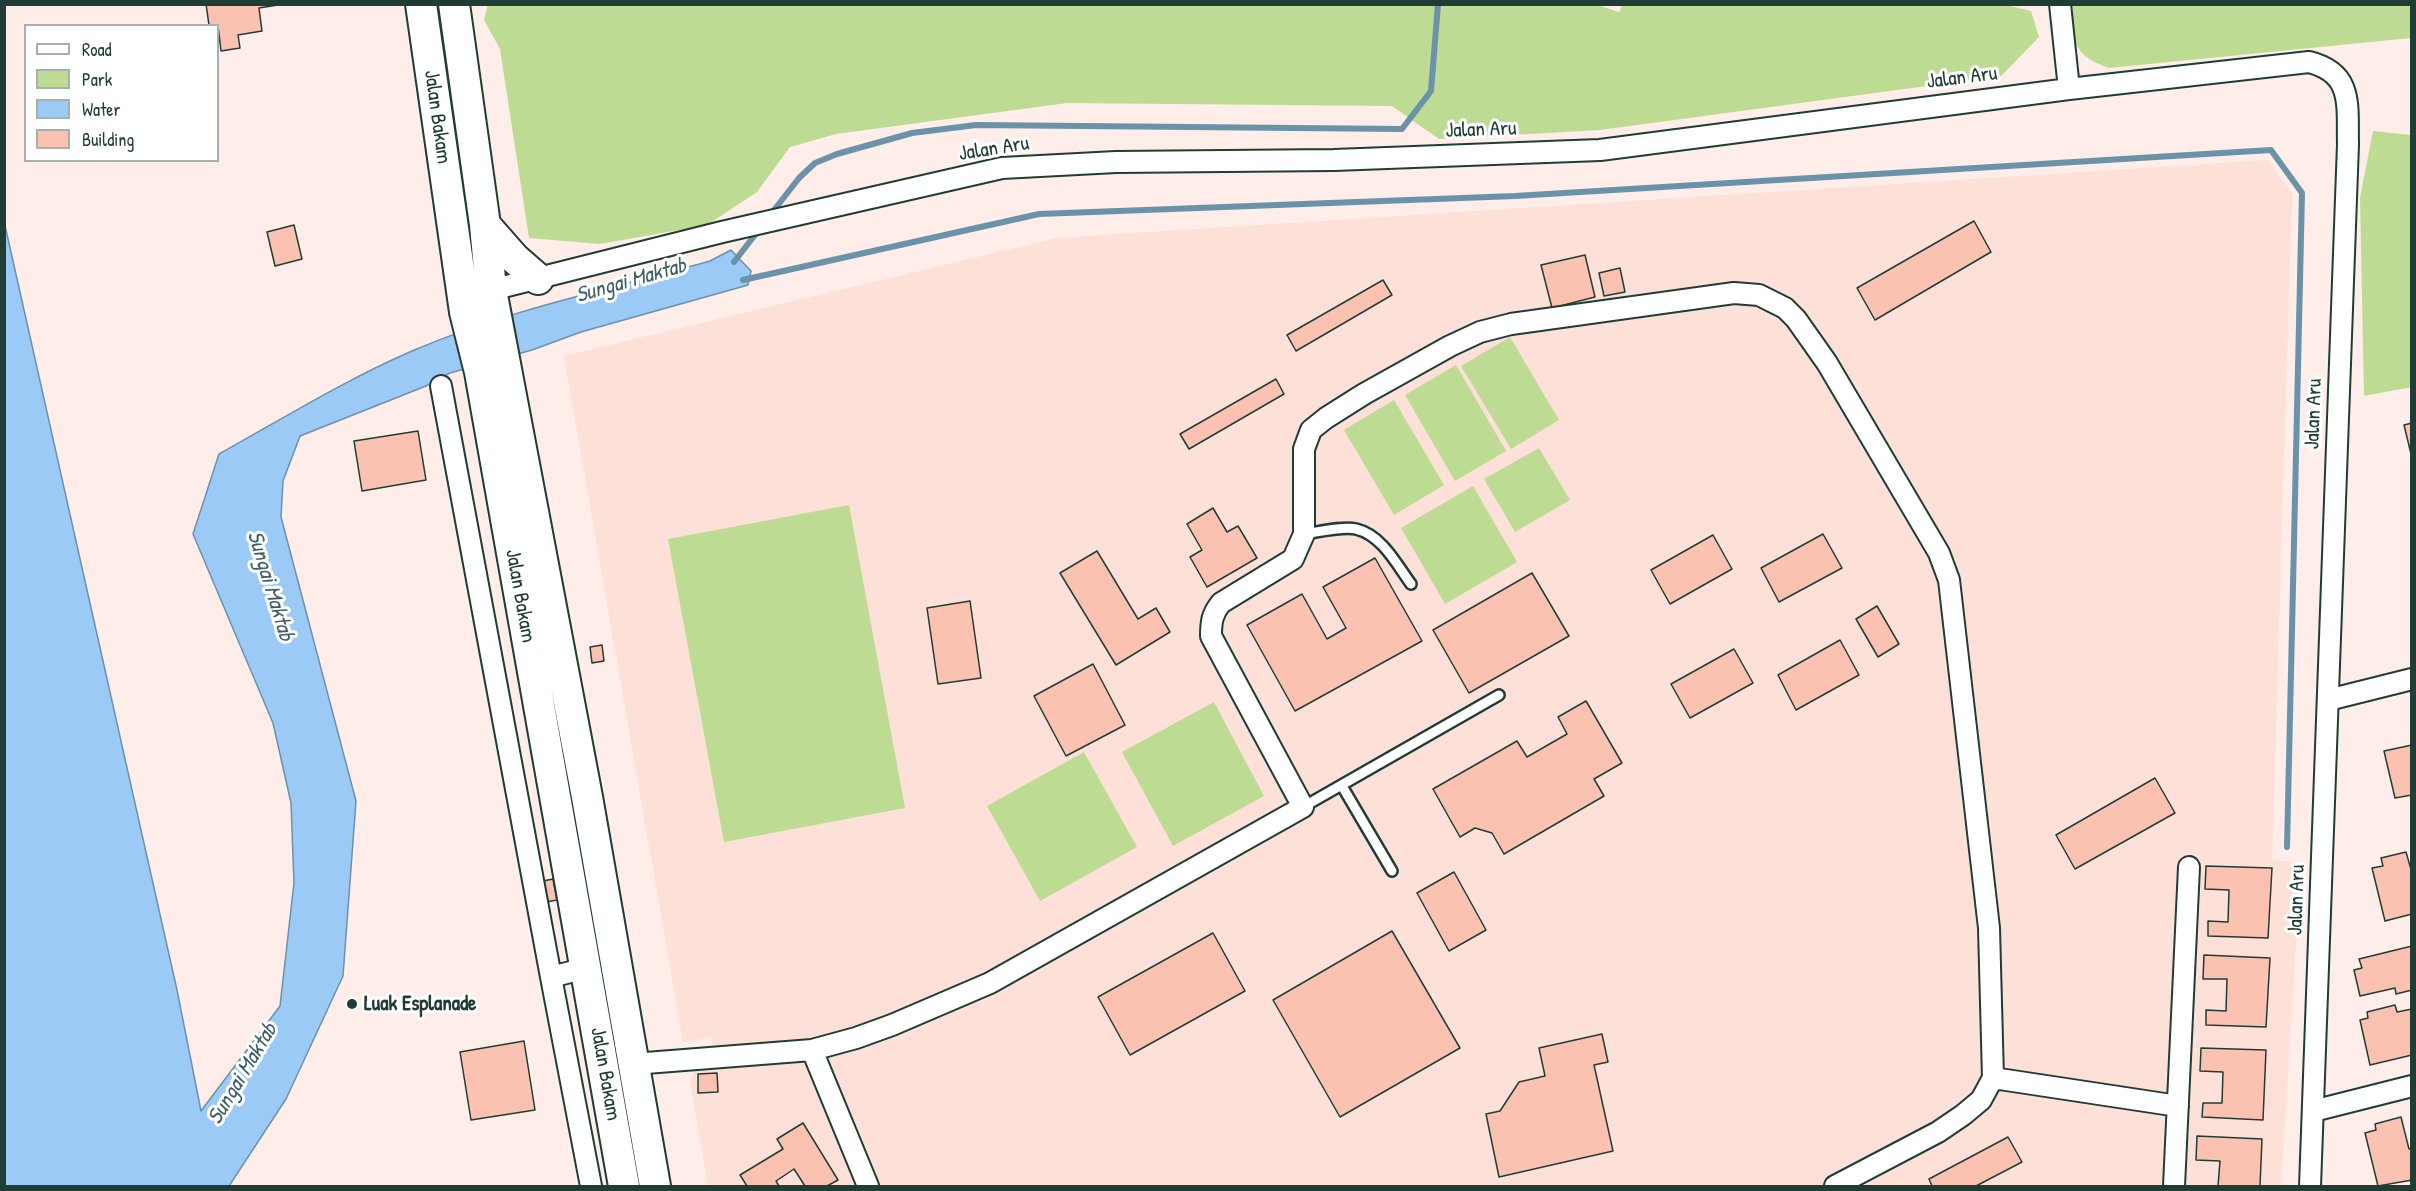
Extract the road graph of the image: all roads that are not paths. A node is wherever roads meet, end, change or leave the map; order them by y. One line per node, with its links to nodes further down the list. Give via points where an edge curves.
1 (421, 4): 8 (main road, Jalan Bakam, via 466,319)
2 (454, 4): 5 (main road, Jalan Bakam)
3 (2060, 4): 4 (street)
4 (2068, 89): 6 (street, Jalan Aru, via 1600,150 1002,168); 14 (street, Jalan Aru, via 2308,62 2322,65 2341,81 2347,97 2348,144)
5 (485, 225): 6 (main road); 7 (main road, Jalan Bakam)
6 (538, 279): 7 (street, Jalan Aru)
7 (492, 295): 8 (main road, Jalan Bakam)
8 (493, 368): 19 (main road, Jalan Bakam); 23 (main road, Jalan Bakam, via 587,797)
9 (441, 386): 20 (street)
10 (1304, 534): 11 (lane, via 1354,528 1369,534 1385,548); 16 (street, via 1293,559 1221,603 1214,612 1211,636); 24 (street, via 1304,449 1311,430 1364,394 1460,341 1511,324 1734,293 1759,296 1785,308 1827,363 1939,553 1949,580 1989,928)
11 (1411, 584)
12 (2412, 679): 14 (street)
13 (1499, 695): 15 (lane)
14 (2328, 699): 27 (street, Jalan Aru)
15 (1342, 786): 16 (lane); 18 (lane)
16 (1303, 807): 22 (street, via 990,983 892,1025)
17 (2189, 867): 26 (street)
18 (1392, 871)
19 (586, 968): 20 (street); 21 (main road, Jalan Bakam)
20 (551, 977): 29 (street)
21 (594, 1009): 23 (main road, via 620,1055); 28 (main road, Jalan Bakam)
22 (812, 1050): 23 (street); 33 (street)
23 (633, 1064): 32 (main road, Jalan Bakam)
24 (1993, 1078): 26 (street); 34 (street, via 1981,1100 1963,1115)
25 (2412, 1086): 27 (street)
26 (2178, 1106): 35 (street)
27 (2313, 1111): 36 (street, Jalan Aru)
28 (611, 1113): 29 (street); 31 (main road, Jalan Bakam)
29 (579, 1120): 30 (street)
30 (591, 1186)
31 (624, 1186)
32 (655, 1186)
33 (868, 1186)
34 (1835, 1186)
35 (2174, 1186)
36 (2310, 1186)

